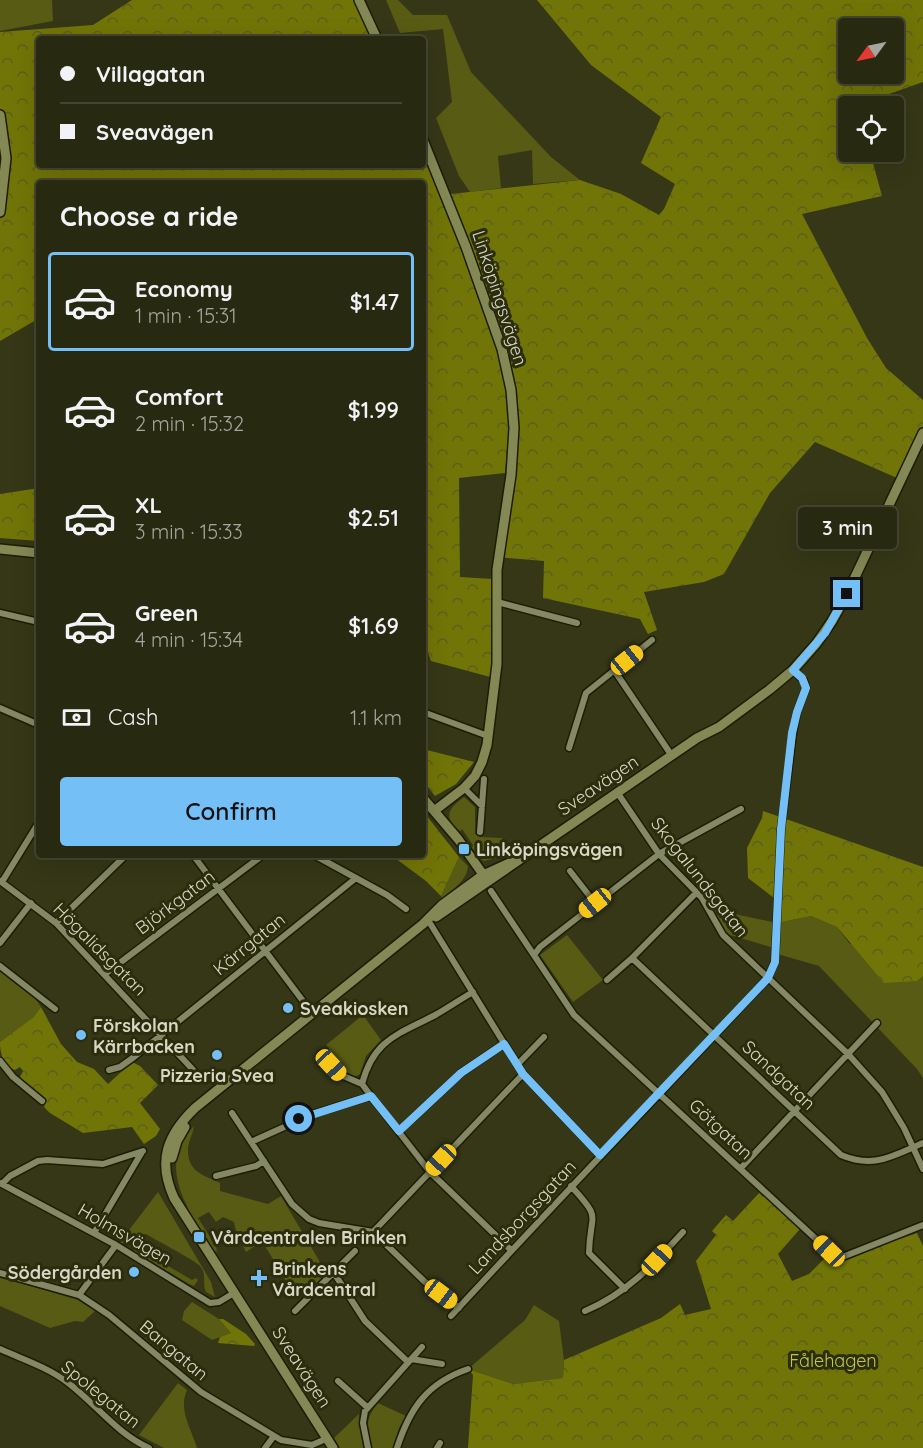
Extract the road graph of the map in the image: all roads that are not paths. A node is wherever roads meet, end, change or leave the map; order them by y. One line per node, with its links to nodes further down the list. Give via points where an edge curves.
1 (359, 0): 2 (main road)
2 (376, 36)
3 (0, 115): 5 (main road, via 6,158)
4 (426, 147): 9 (main road, Linköpingsvägen, via 491,315 511,390 513,444 497,570)
5 (0, 212)
6 (923, 433): 15 (main road, Sveavägen, via 842,604)
7 (0, 549): 8 (main road)
8 (36, 553)
9 (497, 602): 12 (street); 19 (main road, Linköpingsvägen, via 497,664)
10 (0, 613): 11 (street)
11 (36, 621)
12 (577, 623)
13 (652, 640): 14 (street)
14 (615, 670): 20 (street, via 586,693); 21 (street)
15 (793, 670): 21 (main road, Sveavägen, via 713,731); 53 (street, Landsborgsgatan, via 806,688 792,733 781,829 775,962)
16 (0, 708): 18 (street)
17 (426, 713): 19 (street)
18 (36, 725)
19 (488, 736): 23 (main road, Linköpingsvägen, via 480,768)
20 (568, 748)
21 (672, 756): 24 (main road, Sveavägen)
22 (484, 779): 26 (street)
23 (464, 788): 26 (street); 28 (main road, Linköpingsvägen)
24 (617, 792): 31 (street, Skogalundsgatan); 39 (main road, Sveavägen, via 518,859 494,868)
25 (426, 802): 28 (main road)
26 (482, 806): 30 (street)
27 (741, 809): 31 (street)
28 (434, 811): 39 (main road)
29 (36, 827): 38 (street)
30 (480, 832)
31 (659, 854): 41 (street, Skogalundsgatan); 43 (street)
32 (123, 858): 46 (street)
33 (195, 858): 40 (street)
34 (259, 858): 40 (street, Björkgatan)
35 (319, 858): 37 (street)
36 (570, 871): 43 (street)
37 (356, 878): 44 (street); 48 (street, Kärrgatan)
38 (1, 882): 42 (street, Högalidsgatan)
39 (487, 882): 45 (main road, Sveavägen, via 442,905); 49 (street, Götgatan)
40 (218, 889): 48 (street); 52 (street, Björkgatan)
41 (697, 892): 50 (street); 53 (street, Skogalundsgatan, via 723,935)
42 (31, 903): 46 (street, Högalidsgatan); 47 (street)
43 (595, 903): 49 (street)
44 (406, 909)
45 (428, 920): 55 (street); 57 (main road, Sveavägen)
46 (56, 923): 52 (street, Högalidsgatan)
47 (0, 943)
48 (265, 951): 57 (street); 59 (street, Kärrgatan)
49 (534, 954): 71 (street, Götgatan, via 569,1010)
50 (632, 958): 54 (street); 60 (street, Sandgatan)
51 (0, 966): 56 (street)
52 (105, 974): 59 (street, Högalidsgatan)
53 (768, 978): 60 (street, Landsborgsgatan); 64 (street, Skogalundsgatan)
54 (607, 980)
55 (473, 992): 62 (street); 70 (street, via 385,1043 369,1061)
56 (55, 1009)
57 (312, 1013): 98 (main road, Sveavägen, via 215,1093 182,1131 174,1150 172,1173 184,1212)
58 (877, 1023): 64 (street)
59 (161, 1034): 67 (street, Kärrgatan, via 120,1067); 68 (street, Högalidsgatan)
60 (714, 1036): 71 (street, Landsborgsgatan); 74 (street, Sandgatan)
61 (544, 1037): 66 (street)
62 (504, 1044): 66 (street); 76 (street, via 461,1073)
63 (321, 1054): 70 (street, via 341,1075)
64 (848, 1054): 74 (street); 79 (street, Skogalundsgatan, via 882,1092)
65 (0, 1061): 73 (street)
66 (517, 1065): 69 (street)
67 (109, 1070)
68 (196, 1073)
69 (523, 1074): 80 (street); 84 (street)
70 (362, 1084): 72 (street)
71 (660, 1093): 80 (street, Landsborgsgatan); 82 (street, Götgatan)
72 (371, 1096): 76 (street); 77 (street, via 306,1117)
73 (42, 1101)
74 (795, 1111): 79 (street, Sandgatan, via 841,1155 853,1160 874,1162); 82 (street)
75 (232, 1113): 77 (street)
76 (399, 1131): 84 (street)
77 (251, 1142): 81 (street)
78 (923, 1143): 79 (street, Sandgatan)
79 (914, 1147): 83 (street, Skogalundsgatan)
80 (600, 1155): 87 (street, Landsborgsgatan)
81 (264, 1161): 85 (street); 89 (street, via 292,1204 309,1219)
82 (741, 1168): 88 (street, Götgatan, via 835,1255 845,1256)
83 (923, 1169)
84 (429, 1172): 89 (street); 93 (street)
85 (216, 1176)
86 (1, 1183): 91 (street, Holmsvägen); 91 (street, via 38,1161 103,1164 143,1151)
87 (571, 1186): 93 (street, Landsborgsgatan); 97 (street, via 594,1215 590,1253)
88 (923, 1225)
89 (373, 1232): 100 (street, via 425,1282)
90 (683, 1232): 97 (street)
91 (94, 1233): 92 (street, Holmsvägen)
92 (116, 1245): 98 (street, Holmsvägen, via 210,1303); 99 (street)
93 (512, 1250): 100 (street, Landsborgsgatan)
94 (355, 1251): 96 (street)
95 (0, 1273): 99 (street, Bangatan)
96 (334, 1273): 101 (street); 106 (street, via 365,1321)
97 (625, 1289): 102 (street)
98 (234, 1293): 112 (main road, Sveavägen)
99 (79, 1295): 111 (street, Bangatan, via 109,1315 201,1392)
100 (459, 1308): 103 (street, Landsborgsgatan)
101 (295, 1311)
102 (585, 1311)
103 (451, 1316)
104 (422, 1347): 106 (street)
105 (0, 1349): 113 (street, Spolegatan, via 61,1378 130,1439)
106 (410, 1360): 107 (street); 110 (street)
107 (442, 1364)
108 (468, 1369): 117 (street, via 440,1382 419,1401)
109 (338, 1381): 110 (street)
110 (367, 1407): 116 (street, via 363,1423)
111 (274, 1436): 112 (street, Bangatan, via 304,1445); 114 (street)
112 (328, 1438): 115 (main road, Sveavägen)
113 (149, 1448)
114 (265, 1448)
115 (333, 1448)
116 (368, 1448)
117 (397, 1448)

